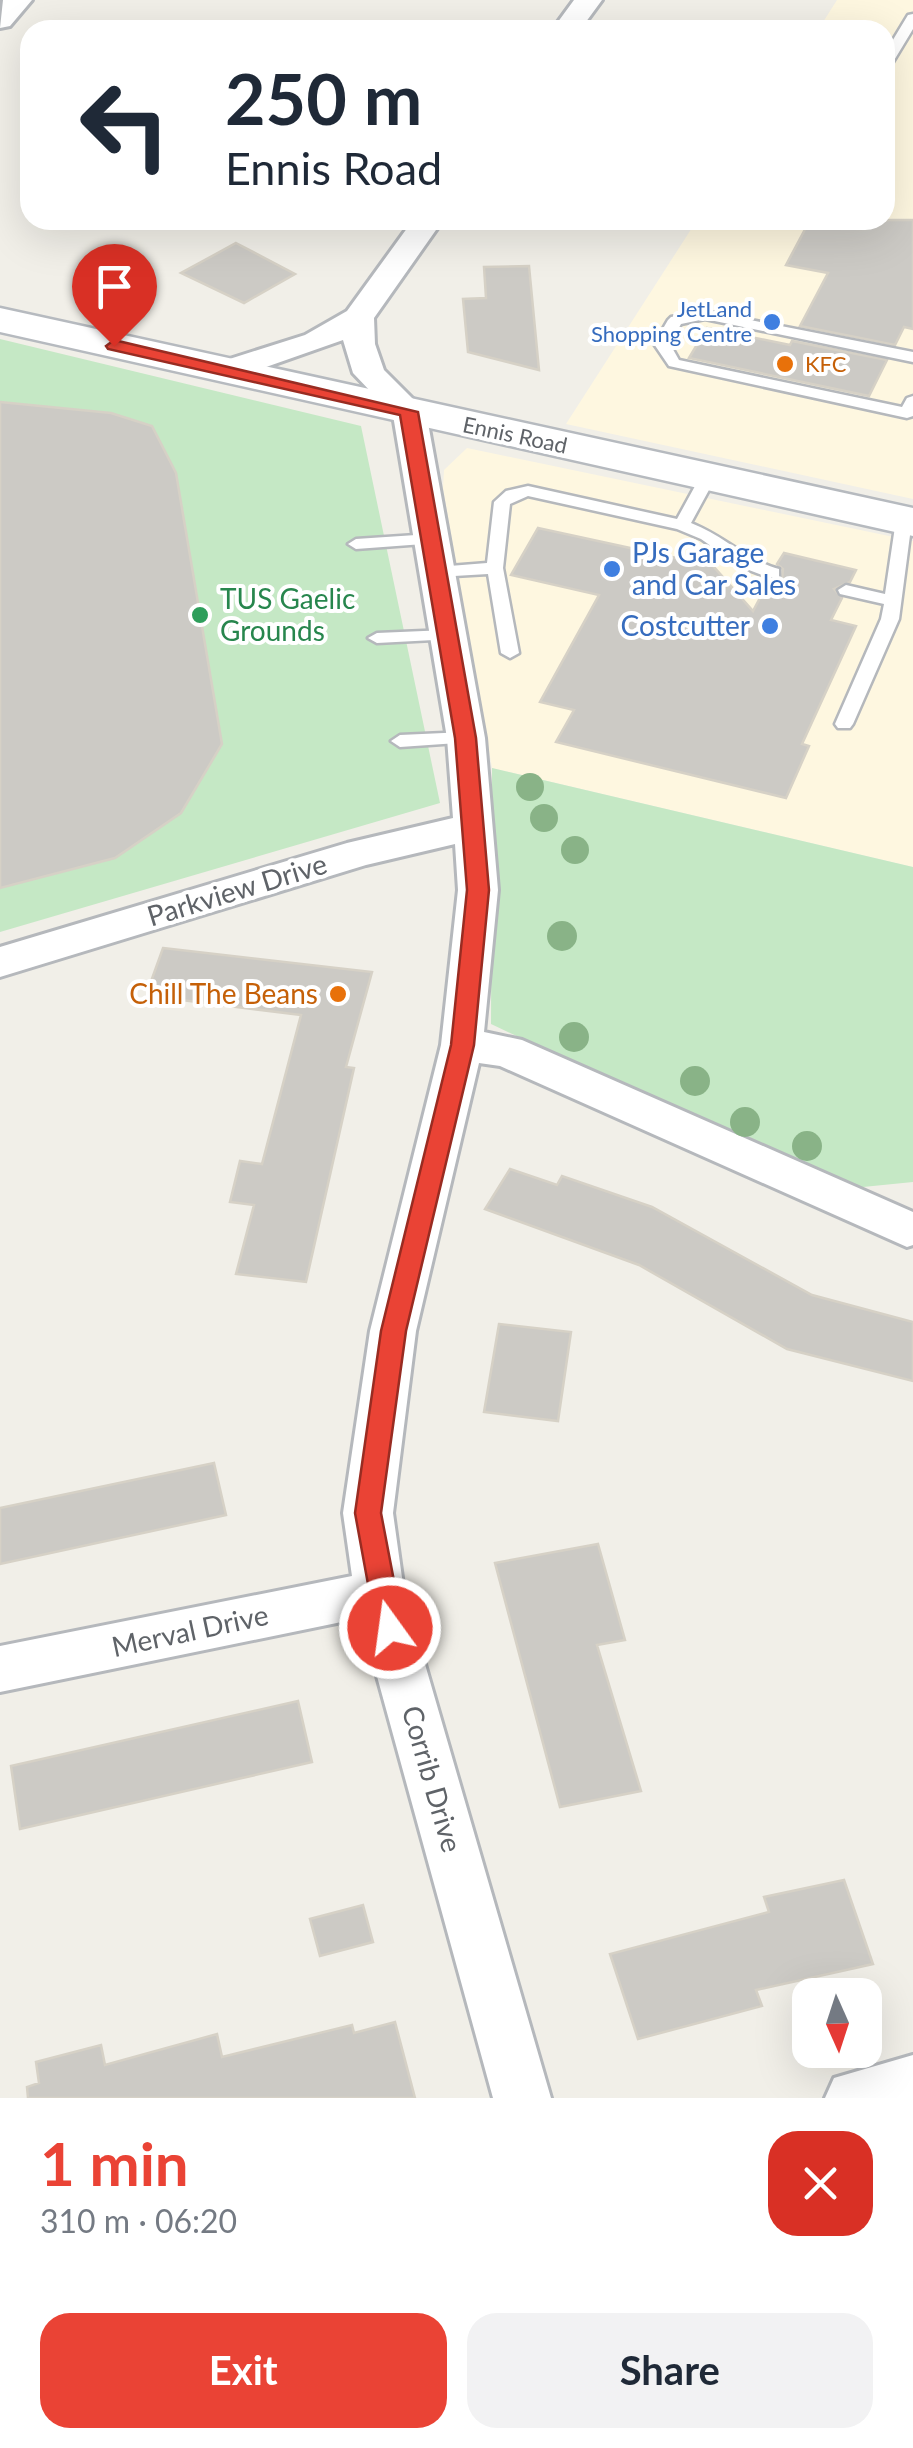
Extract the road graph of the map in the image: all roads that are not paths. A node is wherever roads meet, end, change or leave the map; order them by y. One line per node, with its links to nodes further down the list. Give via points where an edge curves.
1 (18, 0): 3 (street)
2 (913, 18): 4 (lane)
3 (0, 20)
4 (895, 48)
5 (421, 230): 6 (street)
6 (358, 318): 9 (street, via 316,342); 11 (street, via 369,373)
7 (0, 320): 9 (main road, Ennis Road)
8 (913, 357): 10 (lane, via 706,315 676,320 662,344 674,363 907,413)
9 (228, 370): 11 (main road, Ennis Road)
10 (913, 401)
11 (409, 412): 12 (main road, Ennis Road); 16 (street, Corrib Drive)
12 (708, 478): 13 (main road, Ennis Road); 14 (lane)
13 (908, 521): 20 (lane)
14 (682, 525): 17 (lane, via 528,491 512,494 502,502); 18 (lane, via 707,534 742,564)
15 (356, 544): 16 (lane)
16 (434, 556): 17 (lane); 21 (street, Corrib Drive)
17 (495, 568): 23 (lane)
18 (773, 573)
19 (846, 590): 20 (lane)
20 (890, 601): 24 (lane, via 890,619)
21 (448, 635): 22 (lane); 25 (street, Corrib Drive)
22 (378, 638)
23 (510, 654)
24 (844, 724)
25 (466, 738): 26 (lane); 27 (street, Corrib Drive)
26 (400, 742)
27 (476, 826): 28 (street, Parkview Drive, via 360,853); 29 (street, Corrib Drive, via 477,907)
28 (0, 962)
29 (462, 1045): 30 (street, via 507,1051); 31 (street, Corrib Drive, via 393,1331 368,1513)
30 (907, 1229)
31 (380, 1592): 32 (street, Merval Drive); 34 (street, Corrib Drive)
32 (0, 1669)
33 (913, 2084): 35 (street)
34 (522, 2098)
35 (854, 2098)

